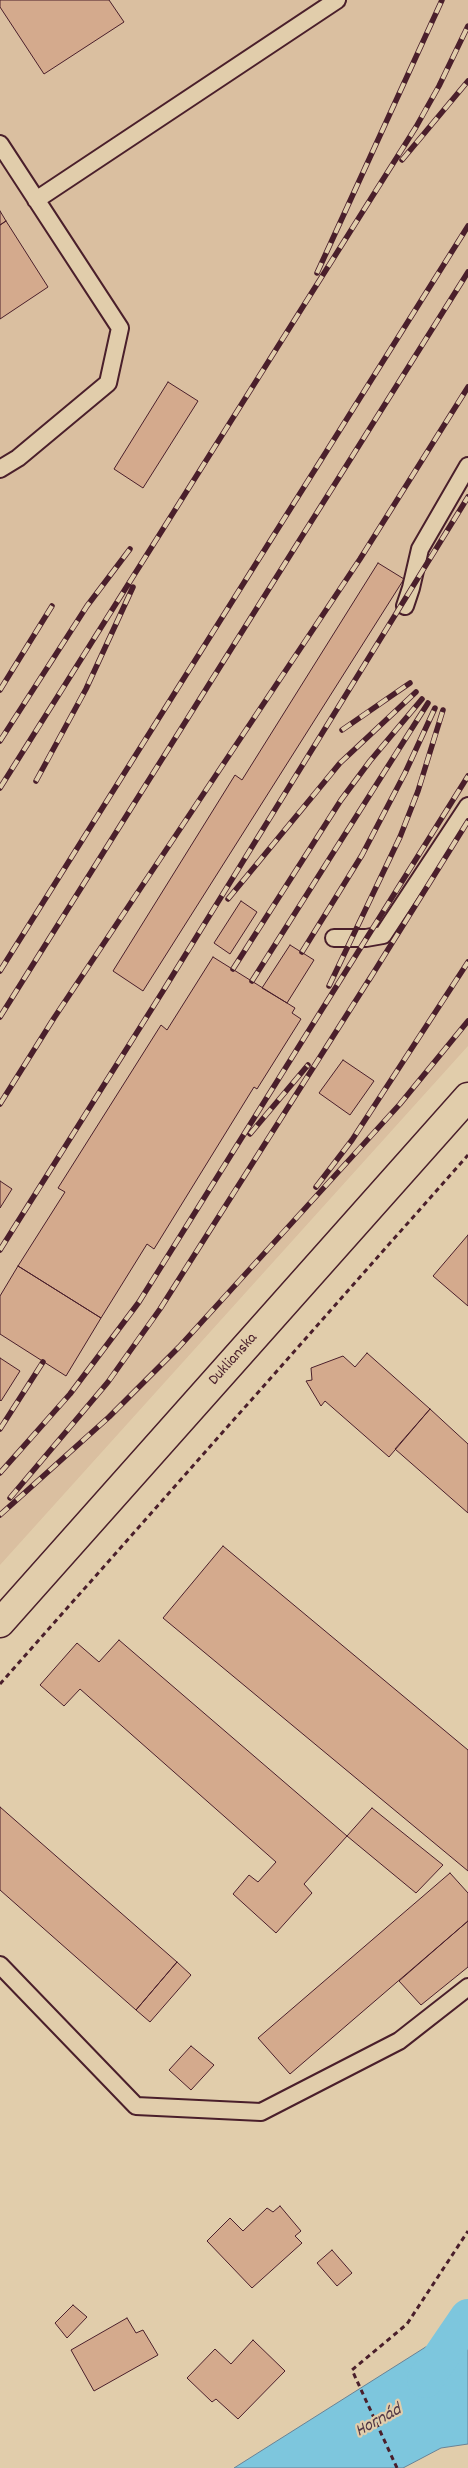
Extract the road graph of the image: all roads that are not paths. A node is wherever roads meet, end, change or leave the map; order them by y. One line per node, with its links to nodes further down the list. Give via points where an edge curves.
1 (336, 0): 3 (lane)
2 (0, 144): 3 (lane)
3 (36, 200): 5 (lane, via 120,328 108,383 18,458)
4 (468, 466): 6 (lane, via 420,548)
5 (0, 469)
6 (405, 606)
7 (468, 806): 8 (lane, via 383,935)
8 (334, 938)
9 (468, 1096): 10 (street, Duklianska)
10 (0, 1623)
11 (0, 1965): 12 (lane, via 136,2106 261,2112 399,2041)
12 (468, 1987)

